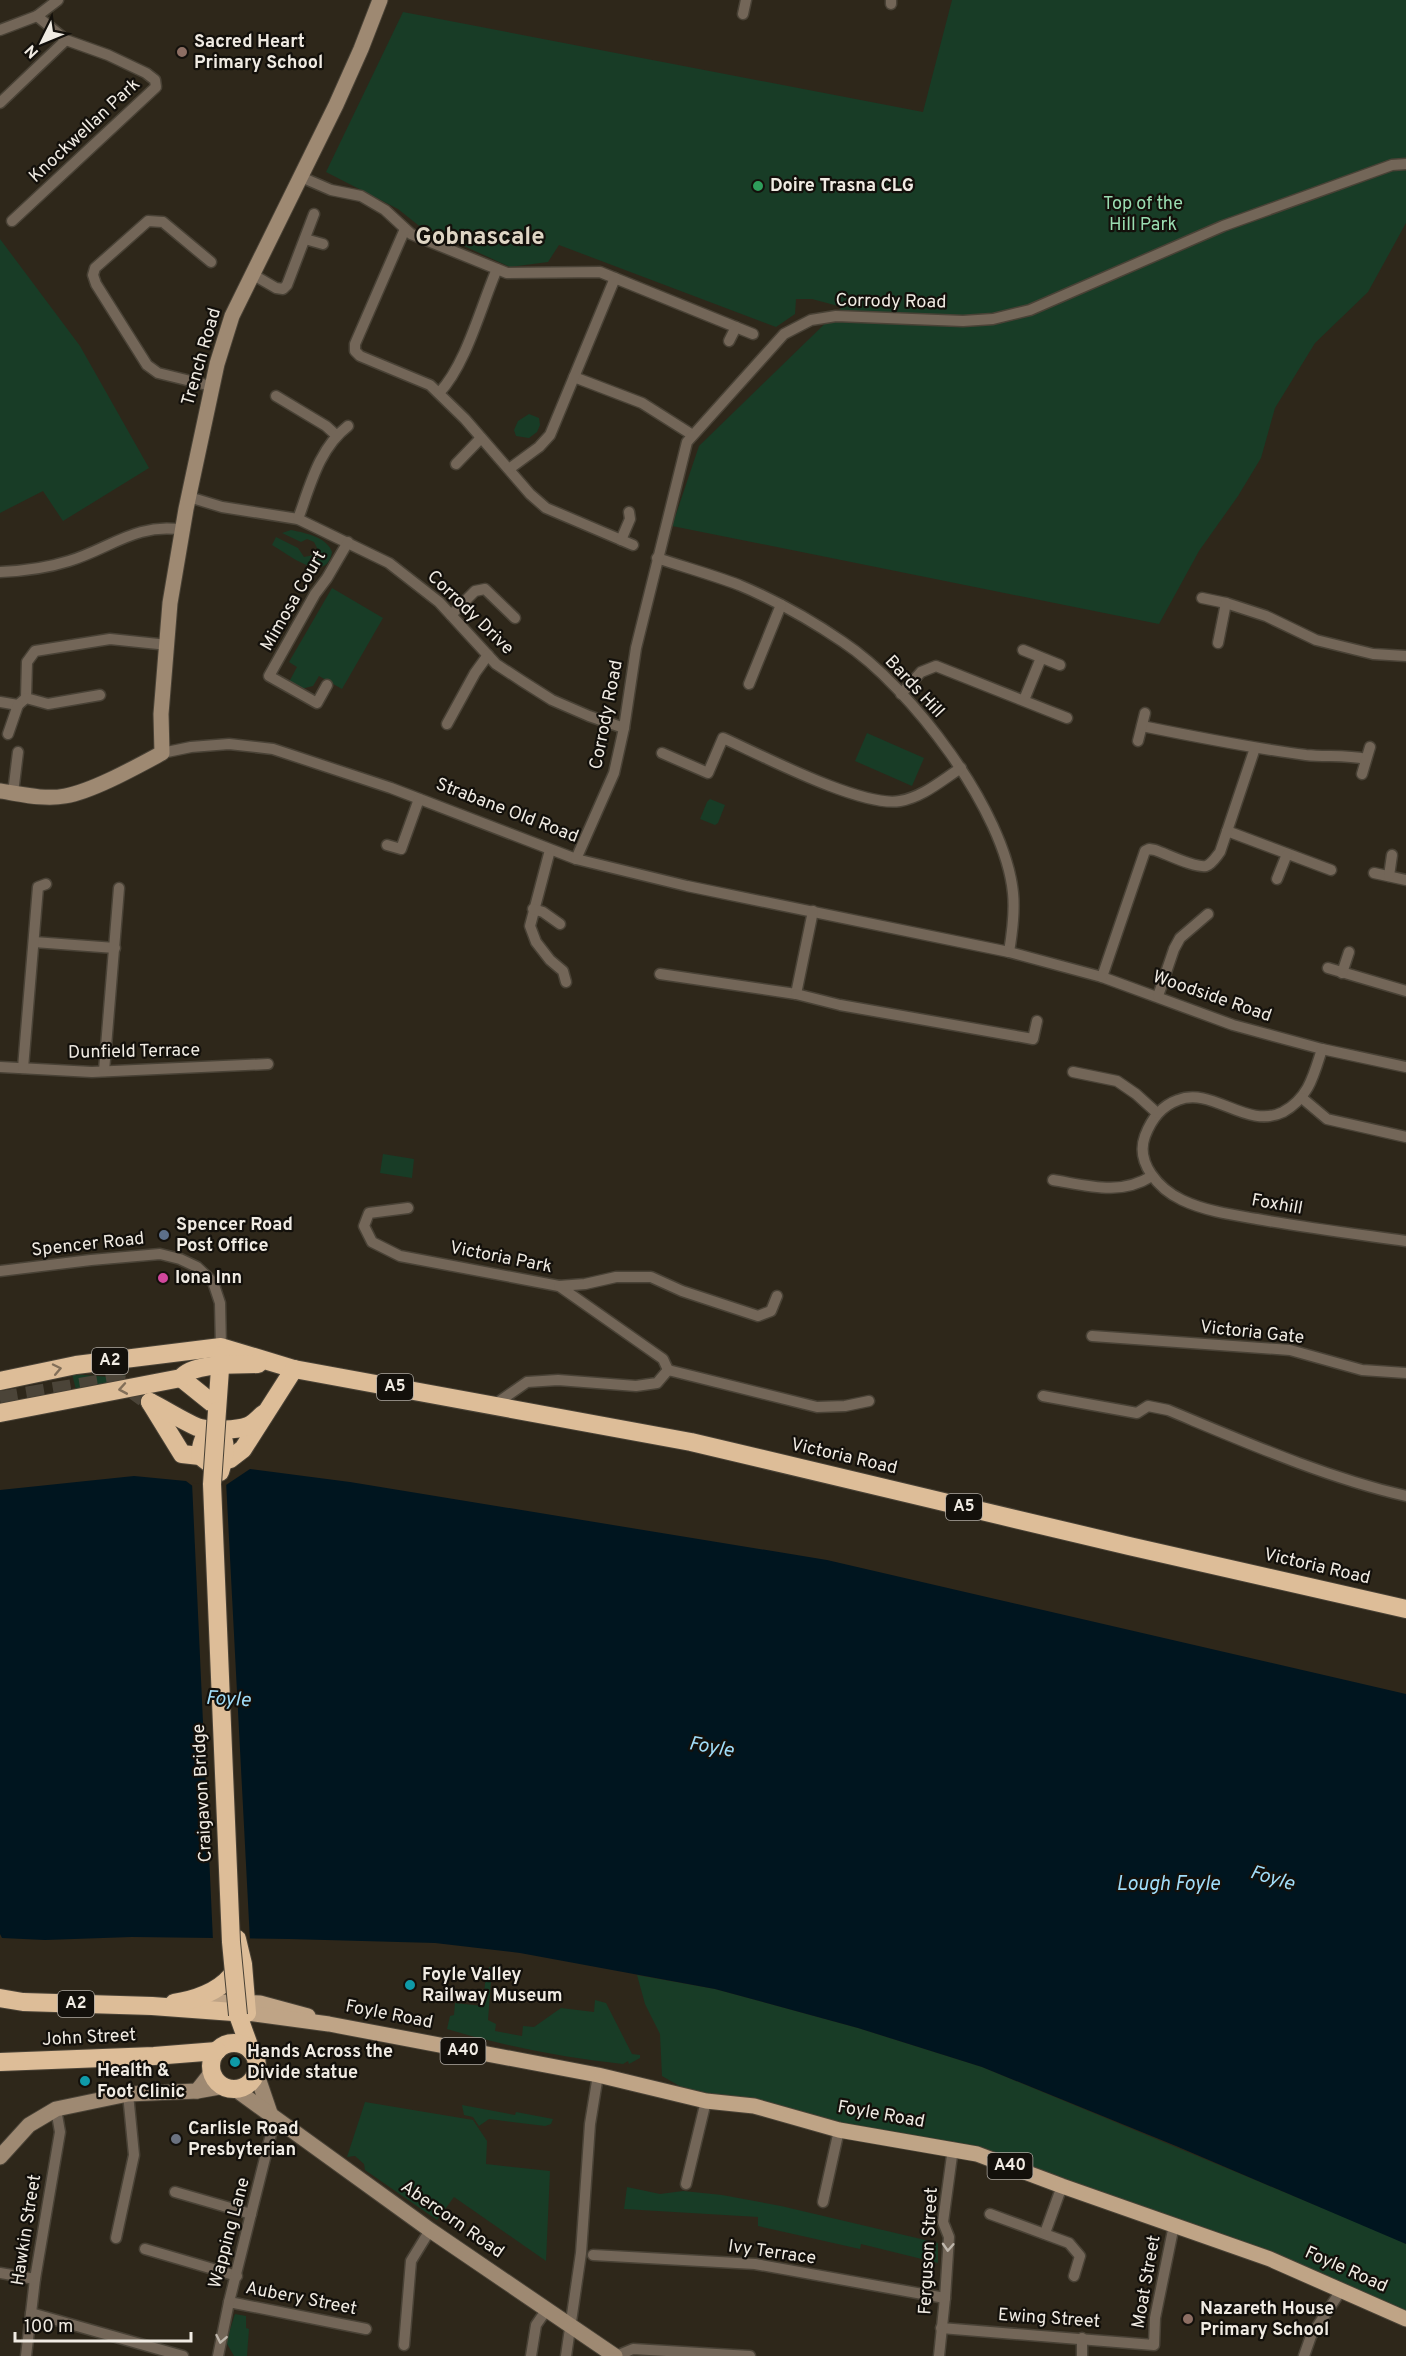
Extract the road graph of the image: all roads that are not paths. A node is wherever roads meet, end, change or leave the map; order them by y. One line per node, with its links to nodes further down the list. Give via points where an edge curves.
1 (58, 0): 5 (street)
2 (380, 0): 10 (street, Trench Road)
3 (746, 0): 4 (street)
4 (743, 14)
5 (37, 16): 6 (street); 7 (street, Knockwellan Park)
6 (0, 30)
7 (66, 40): 8 (street); 12 (street, Knockwellan Park, via 146,73 155,80 156,87)
8 (0, 103)
9 (1406, 164): 28 (street, Corrody Road, via 1392,165 1223,226 1029,310 963,321 836,316 811,320 784,334)
10 (301, 177): 13 (street, via 373,202); 18 (street, Trench Road)
11 (315, 214): 14 (street)
12 (12, 221)
13 (405, 229): 17 (street); 25 (street, via 355,344 356,351)
14 (305, 239): 15 (street); 18 (street, via 283,289)
15 (323, 244)
16 (211, 261): 24 (street, via 163,222 148,221 95,268 93,275 147,364 158,373)
17 (497, 269): 19 (street, via 517,274 576,270); 25 (street, via 450,382)
18 (252, 274): 24 (street, Trench Road, via 232,316)
19 (615, 278): 20 (street); 23 (street)
20 (736, 327): 21 (street); 22 (street)
21 (753, 334)
22 (729, 341)
23 (574, 377): 28 (street, via 642,403); 32 (street, via 550,435)
24 (211, 386): 33 (street, Trench Road)
25 (439, 393): 30 (street)
26 (276, 396): 29 (street)
27 (348, 426): 29 (street)
28 (691, 434): 40 (street, Corrody Road)
29 (336, 435): 35 (street, via 321,459)
30 (481, 438): 31 (street); 32 (street)
31 (456, 464)
32 (509, 469): 37 (street, via 546,508)
33 (189, 496): 35 (street, Corrody Drive, via 222,507); 36 (street, Trench Road)
34 (629, 512): 37 (street)
35 (298, 519): 38 (street, Corrody Drive)
36 (183, 530): 41 (street, via 136,532 69,561); 48 (street, Trench Road, via 170,603)
37 (621, 540): 39 (street)
38 (348, 542): 45 (street, Corrody Drive, via 409,577); 55 (street, Mimosa Court, via 269,676 317,703)
39 (633, 545)
40 (657, 558): 44 (street, Bards Hill, via 740,586); 65 (street, Corrody Road, via 636,648)
41 (0, 572)
42 (1203, 598): 43 (street)
43 (1226, 603): 47 (street); 51 (street, via 1266,616 1316,640 1373,654)
44 (781, 605): 54 (street); 56 (street, Bards Hill, via 844,642)
45 (451, 615): 46 (street, via 475,591 485,589); 50 (street, Corrody Drive)
46 (515, 618)
47 (1218, 643)
48 (168, 645): 60 (street, via 110,639 35,651 27,662); 71 (street, Trench Road, via 161,714)
49 (1023, 650): 52 (street)
50 (488, 655): 63 (street); 65 (street, Corrody Drive, via 552,700)
51 (1406, 656)
52 (1041, 658): 53 (street); 58 (street)
53 (1060, 665)
54 (749, 684)
55 (327, 685)
56 (902, 694): 58 (street, via 921,672 936,666); 74 (street, Bards Hill)
57 (100, 695): 60 (street, via 48,704)
58 (1024, 700): 62 (street)
59 (0, 702): 60 (street)
60 (22, 702): 66 (street)
61 (1145, 712): 64 (street)
62 (1067, 718)
63 (447, 724)
64 (1142, 726): 67 (street); 69 (street)
65 (624, 728): 83 (street, Corrody Road, via 614,773)
66 (8, 734)
67 (1138, 741)
68 (1370, 747): 73 (street)
69 (1256, 748): 73 (street); 78 (street)
70 (18, 752): 76 (street)
71 (162, 753): 76 (street, Strabane Old Road, via 78,793 43,797); 77 (street, Strabane Old Road, via 229,744 273,749)
72 (662, 753): 74 (street, via 708,773 723,738 843,791 878,800 898,801 917,796)
73 (1366, 759): 75 (street)
74 (961, 768): 97 (street, Bards Hill, via 1002,847 1013,893)
75 (1362, 774)
76 (6, 792)
77 (419, 799): 79 (street, via 400,849); 80 (street, Strabane Old Road)
78 (1227, 831): 81 (street); 102 (street, via 1220,852 1206,866 1145,851)
79 (387, 845)
80 (550, 850): 83 (street, Strabane Old Road); 91 (street)
81 (1287, 854): 84 (street); 87 (street)
82 (1392, 855): 86 (street)
83 (576, 859): 92 (street, Strabane Old Road)
84 (1331, 870)
85 (1374, 873): 86 (street)
86 (1389, 876): 88 (street)
87 (1277, 879)
88 (1406, 880)
89 (46, 884): 95 (street, via 38,887)
90 (119, 888): 96 (street)
91 (533, 909): 94 (street); 103 (street, via 530,926 536,942 563,971)
92 (813, 911): 97 (street, Strabane Old Road); 105 (street)
93 (1208, 914): 106 (street, via 1180,938)
94 (560, 924)
95 (34, 942): 96 (street); 112 (street)
96 (115, 948): 113 (street)
97 (1009, 952): 102 (street, Woodside Road)
98 (1349, 952): 100 (street)
99 (1328, 968): 100 (street)
100 (1342, 973): 104 (street)
101 (660, 974): 105 (street)
102 (1102, 977): 106 (street, Woodside Road)
103 (566, 982)
104 (1406, 991)
105 (795, 994): 107 (street, via 1033,1039)
106 (1158, 996): 108 (street, Woodside Road, via 1233,1025)
107 (1037, 1021)
108 (1322, 1048): 111 (street, Woodside Road); 115 (street, via 1316,1072)
109 (268, 1064): 113 (street, Dunfield Terrace)
110 (0, 1067): 112 (street, Dunfield Terrace)
111 (1406, 1067)
112 (23, 1068): 113 (street, Dunfield Terrace)
113 (104, 1071)
114 (1073, 1072): 116 (street, via 1117,1081)
115 (1302, 1098): 116 (street, via 1281,1113 1253,1116 1205,1098 1179,1099); 117 (street, via 1327,1119)
116 (1157, 1113): 118 (street, via 1143,1142 1144,1160)
117 (1406, 1137)
118 (1152, 1176): 119 (street, via 1127,1188); 121 (street, Foxhill, via 1164,1190 1184,1201 1223,1213)
119 (1053, 1180)
120 (408, 1208): 123 (street, Victoria Park, via 369,1213 364,1226 372,1242 400,1256)
121 (1406, 1241)
122 (0, 1271): 126 (street, Spencer Road, via 160,1254 180,1258 197,1266 213,1282 220,1304)
123 (559, 1286): 124 (street, via 651,1276 682,1291 758,1316 771,1311); 128 (street, Victoria Park, via 663,1359)
124 (777, 1296)
125 (1092, 1336): 129 (street, Victoria Gate, via 1290,1350 1362,1370)
126 (221, 1356): 127 (highway, Victoria Road / A5); 130 (highway, A2); 131 (highway, A2, one-way to 126, via 76,1365); 135 (highway, Craigavon Bridge)
127 (294, 1368): 134 (highway, Victoria Road / A5); 136 (highway)
128 (668, 1371): 133 (street, via 817,1407); 134 (street, via 657,1383 636,1386 558,1380 527,1382)
129 (1406, 1372)
130 (181, 1378): 135 (highway); 137 (highway, A2, one-way to 137)
131 (0, 1381)
132 (1043, 1396): 141 (street, via 1137,1413 1148,1406 1168,1410 1314,1468)
133 (869, 1401)
134 (494, 1405): 142 (highway, Victoria Road / A5, via 691,1442)
135 (217, 1409): 147 (highway, Craigavon Bridge, bridge, via 212,1495 230,1930)
136 (267, 1411): 138 (highway, via 249,1426); 140 (highway, via 243,1449)
137 (0, 1413)
138 (212, 1430): 139 (highway, via 201,1441); 139 (highway, via 198,1427 147,1400 182,1454); 140 (highway, via 222,1437)
139 (200, 1456): 140 (highway, via 216,1485)
140 (223, 1461)
141 (1406, 1496)
142 (1406, 1609)
143 (238, 1978): 145 (highway); 147 (highway, Craigavon Bridge); 147 (main road)
144 (0, 1998): 146 (highway, Foyle Road / A2)
145 (189, 2001): 146 (highway, Foyle Road / A2); 147 (main road, Foyle Road / A40)
146 (152, 2006): 147 (highway, Foyle Road / A2)
147 (242, 2009): 148 (highway, Craigavon Bridge); 149 (highway, Craigavon Bridge); 154 (main road, Foyle Road / A40)
148 (220, 2048): 149 (highway, via 239,2043); 150 (highway, John Street); 152 (highway, via 213,2056)
149 (251, 2051): 153 (highway)
150 (180, 2055): 151 (highway, John Street); 152 (highway, John Street)
151 (0, 2062)
152 (212, 2071): 155 (highway, via 217,2081); 156 (street)
153 (256, 2072): 155 (highway, via 247,2084); 160 (street)
154 (597, 2075): 158 (main road, Foyle Road / A40); 186 (street)
155 (230, 2088): 156 (street); 160 (street, Abercorn Road)
156 (197, 2091): 157 (street)
157 (128, 2094): 159 (street); 173 (street, via 134,2155)
158 (706, 2101): 161 (main road, Foyle Road / A40, via 754,2106); 164 (street)
159 (56, 2109): 163 (street, via 29,2125); 179 (street, Hawkin Street, via 60,2132)
160 (274, 2117): 168 (street, Wapping Lane); 171 (street, Abercorn Road)
161 (839, 2130): 162 (main road, Foyle Road / A40); 167 (street)
162 (953, 2148): 165 (main road, Foyle Road / A40); 181 (street, Ferguson Street, one-way to 181, via 943,2222 949,2237)
163 (0, 2157)
164 (686, 2184)
165 (1062, 2186): 170 (main road, Foyle Road / A40); 172 (street)
166 (175, 2192): 168 (street)
167 (823, 2202)
168 (251, 2214): 177 (street, Wapping Lane)
169 (990, 2214): 172 (street)
170 (1174, 2225): 180 (main road, Foyle Road / A40, via 1270,2259); 191 (street, Moat Street, via 1155,2318)
171 (430, 2230): 183 (street, Abercorn Road); 190 (street, via 411,2260)
172 (1045, 2234): 178 (street, via 1069,2243 1080,2256)
173 (116, 2238)
174 (145, 2249): 177 (street)
175 (593, 2255): 181 (street, Ivy Terrace, via 755,2264)
176 (0, 2273): 179 (street)
177 (237, 2276): 182 (street, Wapping Lane)
178 (1074, 2276)
179 (35, 2279): 184 (street, Hawkin Street)
180 (1340, 2292): 185 (main road, Foyle Road / A40); 201 (street, via 1311,2336)
181 (945, 2298): 187 (street, Ferguson Street)
182 (229, 2302): 188 (street, Aubery Street); 194 (street, Wapping Lane, one-way to 194)
183 (547, 2309): 186 (street, Abercorn Road); 195 (street, via 536,2325)
184 (31, 2313): 192 (street, Hawkin Street); 193 (street)
185 (1406, 2319)
186 (571, 2326): 196 (street); 197 (street, Abercorn Road)
187 (941, 2328): 189 (street, Ewing Street); 199 (street, Ferguson Street)
188 (366, 2329)
189 (1082, 2338): 191 (street, Ewing Street); 200 (street)
190 (404, 2344)
191 (1154, 2344)
192 (26, 2356)
193 (183, 2356)
194 (218, 2356)
195 (531, 2356)
196 (566, 2356)
197 (616, 2356): 198 (street, via 633,2349)
198 (750, 2356)
199 (939, 2356)
200 (1082, 2356)
201 (1304, 2356)

